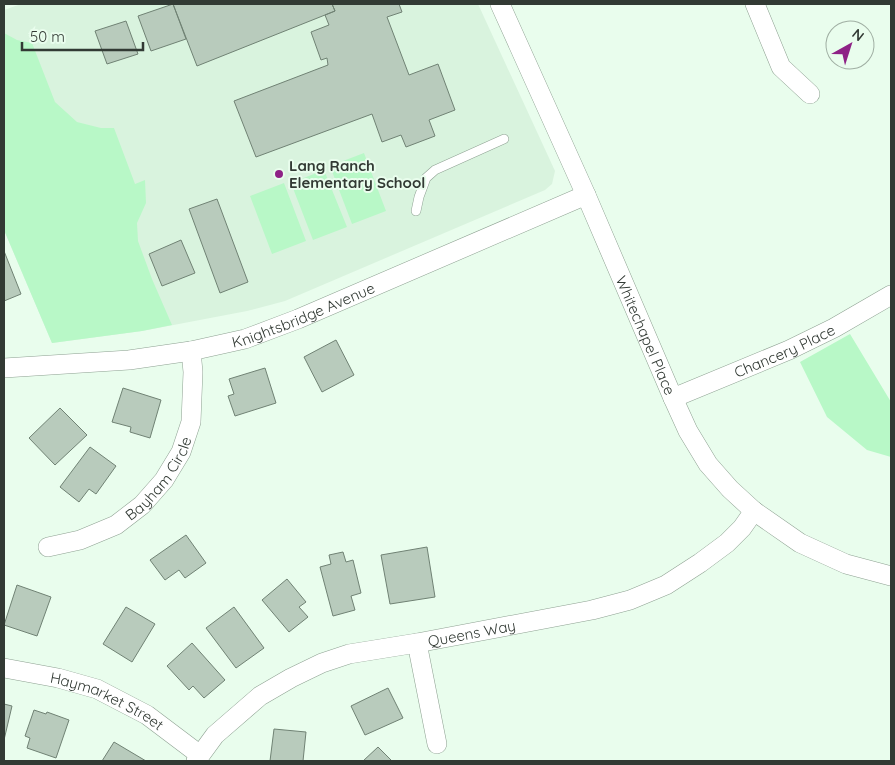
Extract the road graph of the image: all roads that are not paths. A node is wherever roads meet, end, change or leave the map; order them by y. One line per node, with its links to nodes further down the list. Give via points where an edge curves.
1 (500, 4): 5 (street, Whitechapel Place)
2 (755, 4): 3 (street, via 781,67)
3 (810, 94)
4 (504, 139): 6 (lane, via 435,170 426,178)
5 (586, 195): 8 (street, Knightsbridge Avenue, via 298,319 245,338); 10 (street, Whitechapel Place)
6 (416, 211)
7 (891, 295): 10 (street, Chancery Place, via 789,350)
8 (191, 351): 9 (street, Knightsbridge Avenue, via 129,360); 12 (street, Bayham Circle, via 191,422 181,452 164,480 142,505 116,525 80,540)
9 (4, 368)
10 (673, 398): 11 (street, Whitechapel Place, via 708,464)
11 (754, 511): 13 (street, Whitechapel Place, via 800,543 846,564); 14 (street, Queens Way, via 727,543 700,563 666,585 630,600)
12 (48, 547)
13 (891, 576)
14 (418, 643): 16 (street); 17 (street, Queens Way, via 349,654 291,678 260,696 215,735)
15 (4, 668): 17 (street, Haymarket Street, via 97,689 148,715)
16 (437, 744)
17 (198, 758)

